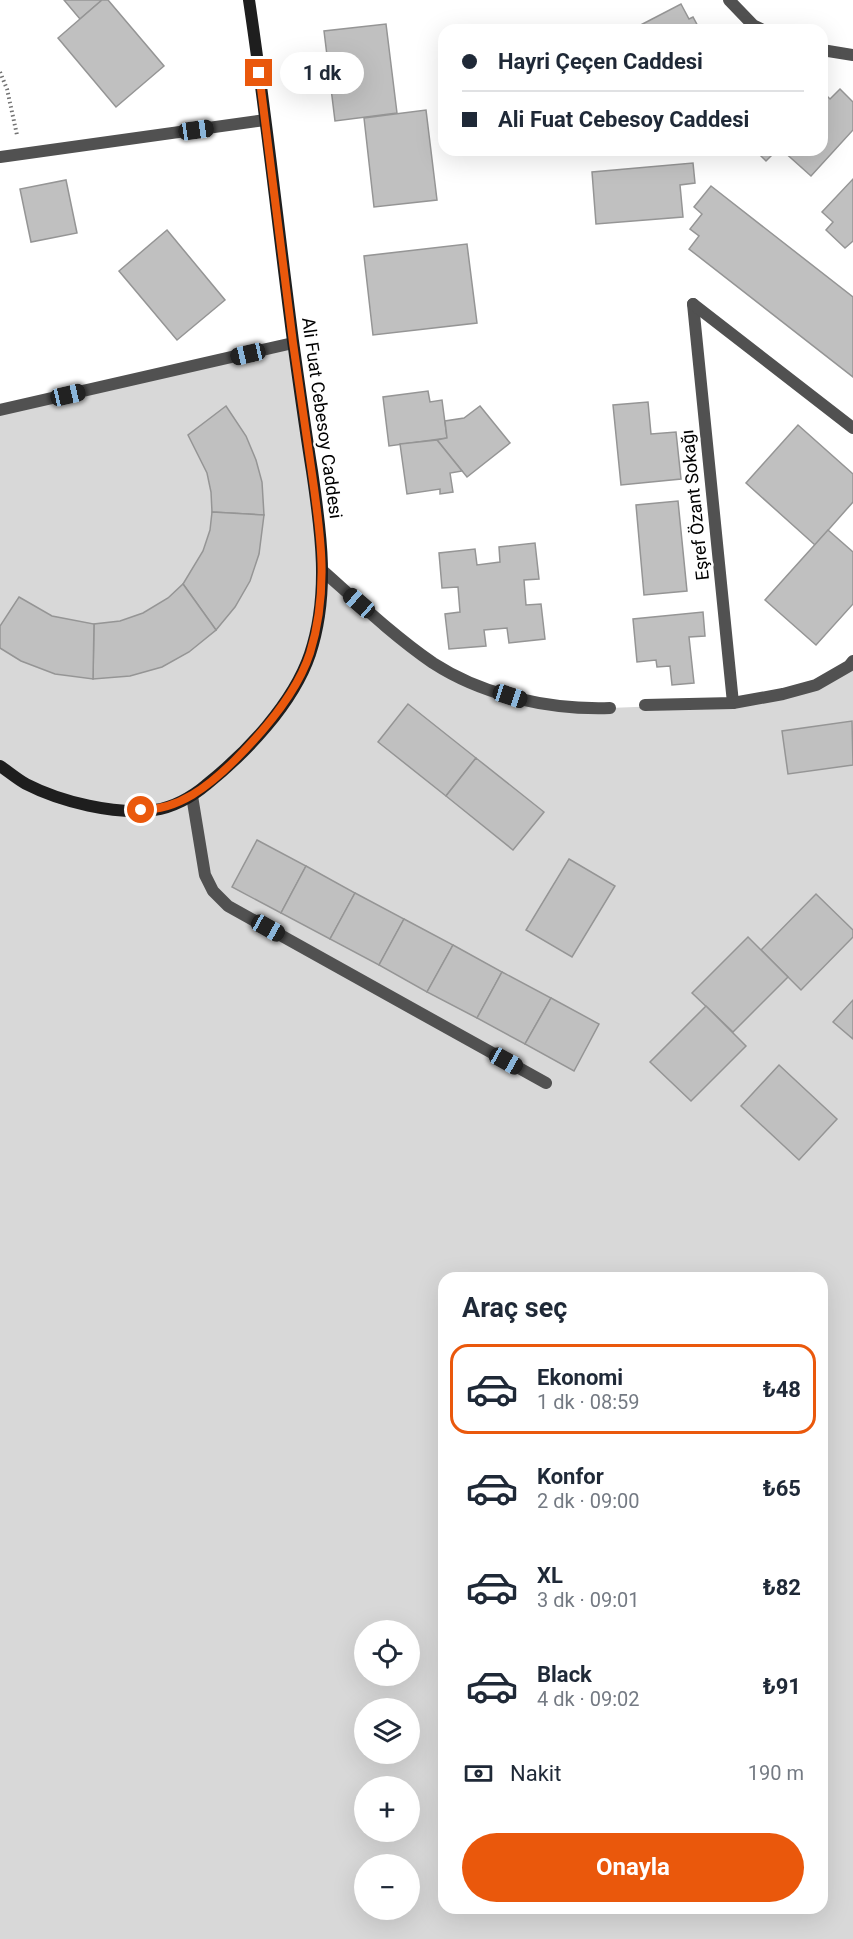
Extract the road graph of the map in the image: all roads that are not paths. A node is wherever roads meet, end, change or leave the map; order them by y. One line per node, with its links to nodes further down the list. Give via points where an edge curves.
1 (249, 0): 6 (street, Ali Fuat Cebesoy Caddesi)
2 (729, 0): 3 (street)
3 (752, 24)
4 (828, 51): 5 (street)
5 (853, 55)
6 (265, 120): 7 (street); 8 (street, Ali Fuat Cebesoy Caddesi)
7 (0, 157)
8 (293, 344): 9 (street); 11 (street, Ali Fuat Cebesoy Caddesi)
9 (0, 410)
10 (853, 428): 13 (street, Eşref Özant Sokağı, via 693,304)
11 (323, 572): 15 (street, via 395,634 456,676 525,700 584,709); 17 (street, Ali Fuat Cebesoy Caddesi, via 320,608 309,655 291,692 260,735)
12 (853, 662): 13 (street, via 816,685)
13 (733, 703): 14 (street)
14 (645, 705)
15 (610, 708)
16 (0, 766): 17 (street, Ali Fuat Cebesoy Caddesi, via 26,784 93,806 156,810)
17 (192, 796): 18 (street, via 205,875 213,891 228,906)
18 (546, 1083)

